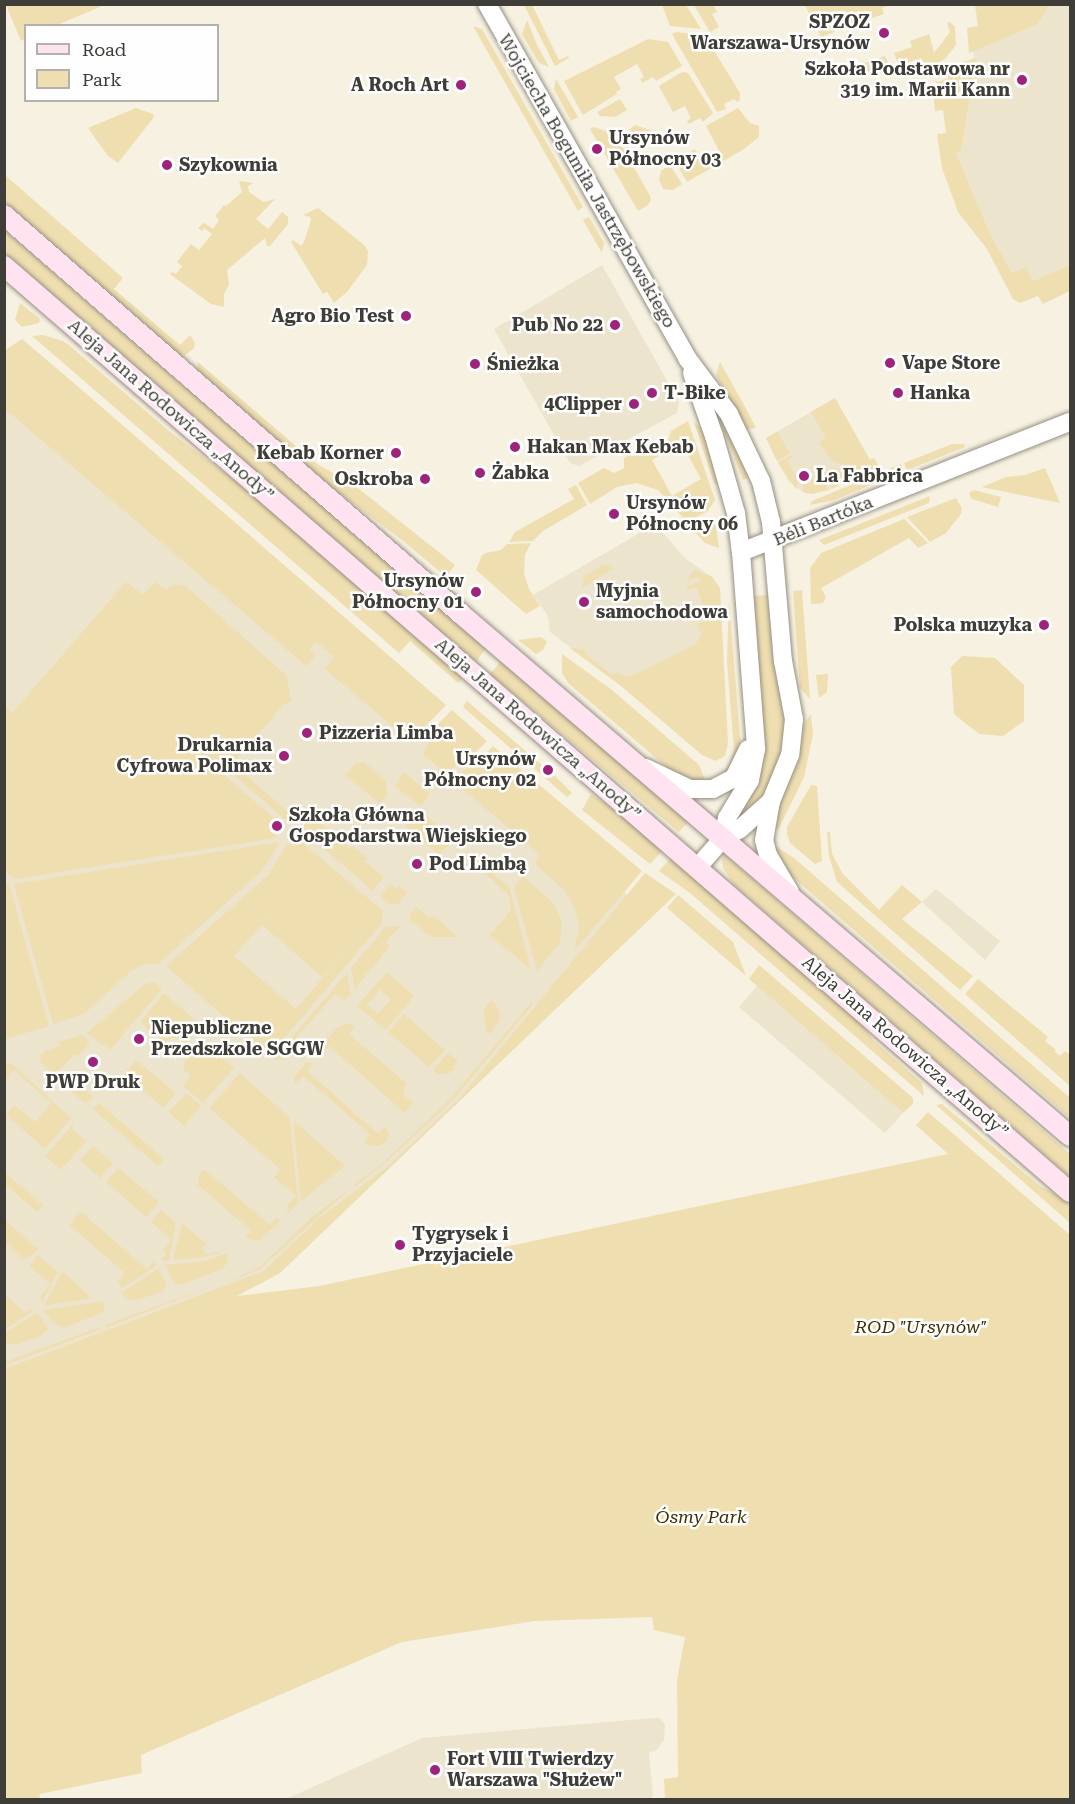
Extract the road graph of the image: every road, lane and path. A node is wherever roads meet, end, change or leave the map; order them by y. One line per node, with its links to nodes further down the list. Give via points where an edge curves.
1 (487, 4): 4 (street, Wojciecha Bogumiła Jastrzębowskiego)
2 (4, 214): 9 (main road, Aleja Jana Rodowicza „Anody”)
3 (4, 266): 12 (main road, Aleja Jana Rodowicza „Anody”)
4 (687, 358): 6 (street, Wojciecha Bogumiła Jastrzębowskiego, via 723,405 746,446 766,497); 7 (street, Wojciecha Bogumiła Jastrzębowskiego, via 727,478)
5 (1071, 422): 6 (street, Béli Bartóka)
6 (773, 541): 7 (street, Béli Bartóka); 10 (street, Wojciecha Bogumiła Jastrzębowskiego, via 783,661 794,727 788,763)
7 (741, 552): 8 (street, Wojciecha Bogumiła Jastrzębowskiego)
8 (755, 731): 9 (street, via 738,772 729,782 713,789 690,789); 11 (street, Wojciecha Bogumiła Jastrzębowskiego, via 752,772 727,819)
9 (631, 760): 11 (main road, Aleja Jana Rodowicza „Anody”)
10 (771, 801): 11 (street, via 740,829); 13 (street, Wojciecha Bogumiła Jastrzębowskiego, via 765,835 768,855)
11 (722, 839): 12 (street); 13 (main road, Aleja Jana Rodowicza „Anody”)
12 (697, 868): 15 (main road, Aleja Jana Rodowicza „Anody”)
13 (797, 904): 14 (main road, Aleja Jana Rodowicza „Anody”)
14 (1071, 1136)
15 (1071, 1192)

